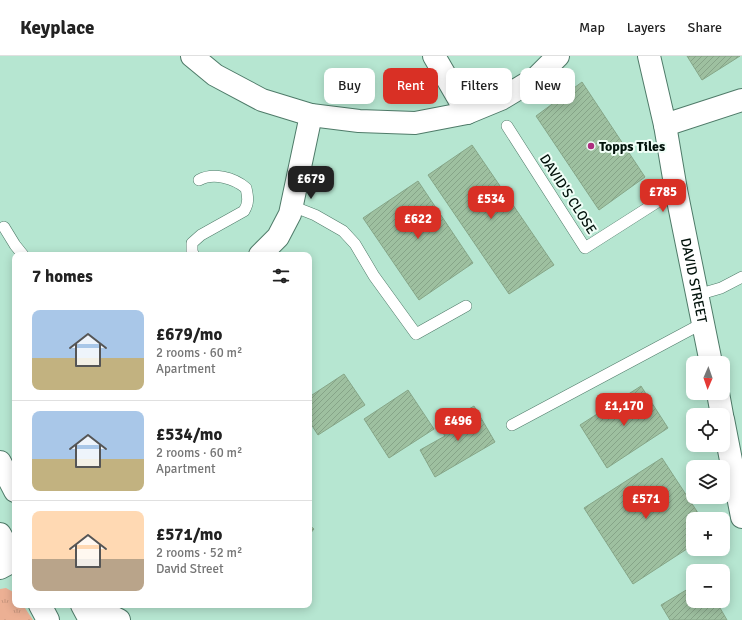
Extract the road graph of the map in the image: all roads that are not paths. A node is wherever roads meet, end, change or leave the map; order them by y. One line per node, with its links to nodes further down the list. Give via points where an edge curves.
1 (192, 56): 7 (street, via 215,75 262,100)
2 (434, 56): 6 (street)
3 (558, 56): 6 (street, via 536,78 501,99)
4 (649, 56): 8 (street, DAVID STREET)
5 (742, 100): 8 (street)
6 (467, 113): 7 (street, via 415,123 359,121)
7 (310, 115): 12 (street)
8 (665, 125): 11 (street, DAVID STREET)
9 (507, 126): 11 (lane, DAVID'S CLOSE, via 585,248)
10 (199, 180): 15 (lane, via 205,176 240,183 246,188 248,204 244,211 192,242)
11 (676, 190): 18 (street, DAVID STREET)
12 (292, 206): 16 (street, via 278,237); 19 (lane, via 315,215 343,231 355,244 374,276 416,334)
13 (4, 226): 14 (lane)
14 (20, 252)
15 (192, 252)
16 (263, 252)
17 (742, 277): 18 (lane, via 722,288)
18 (698, 295): 20 (street, DAVID STREET)
19 (466, 306)
20 (703, 323): 21 (street, DAVID STREET); 22 (lane)
21 (710, 356)
22 (512, 425)
23 (730, 445): 25 (street)
24 (0, 462): 26 (street)
25 (739, 479): 27 (street)
26 (12, 485)
27 (742, 517)
28 (0, 534): 29 (street)
29 (11, 562)
30 (42, 608): 33 (street)
31 (84, 608): 34 (street)
32 (95, 608): 35 (street)
33 (48, 620)
34 (90, 620)
35 (119, 620)

